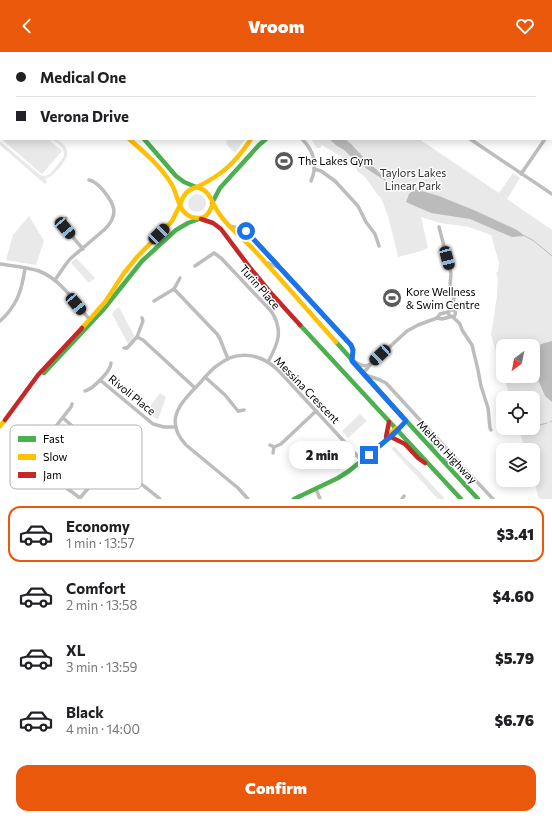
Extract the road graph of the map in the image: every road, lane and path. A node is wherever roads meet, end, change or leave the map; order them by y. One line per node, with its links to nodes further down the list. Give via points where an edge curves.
1 (130, 140): 15 (main road, via 166,176)
2 (145, 140): 12 (main road, via 176,176)
3 (250, 140): 12 (main road, via 224,172)
4 (265, 140): 14 (main road, via 220,188)
5 (303, 140): 8 (street, via 313,155)
6 (471, 140): 9 (street)
7 (544, 140): 9 (street)
8 (314, 170): 11 (street); 22 (street, via 339,184 358,206)
9 (521, 174): 13 (street)
10 (89, 180): 23 (street, via 95,180 111,201 113,216 108,226)
11 (311, 181)
12 (196, 187): 14 (main road, via 207,192); 15 (main road, via 187,191)
13 (552, 194)
14 (212, 203): 17 (main road, via 208,214); 20 (main road, Melton Highway)
15 (180, 205): 17 (main road, via 185,214); 38 (main road, via 172,221 137,257)
16 (66, 218): 19 (street)
17 (200, 219): 38 (main road, via 179,228 142,261 108,305); 56 (main road, Melton Highway, via 214,223 221,230 265,287)
18 (57, 220): 19 (street)
19 (62, 224): 23 (street)
20 (228, 225): 24 (main road, Melton Highway); 28 (street, via 246,231)
21 (439, 227): 33 (street, via 452,273 450,286 454,298)
22 (380, 246)
23 (83, 248): 30 (street, via 66,264)
24 (263, 261): 28 (street); 42 (main road, Melton Highway)
25 (0, 264): 27 (street)
26 (195, 266): 43 (street, Turin Place, via 214,253 217,254 271,311 276,321 278,336)
27 (25, 268): 30 (street, via 38,271); 37 (street, via 16,302)
28 (279, 268): 42 (street, via 351,345)
29 (180, 278): 31 (street)
30 (55, 280): 38 (street)
31 (174, 289): 32 (street); 41 (street, via 217,334)
32 (154, 302)
33 (450, 311): 34 (street, via 448,315); 34 (street, via 454,310 455,313); 36 (street, via 440,314)
34 (451, 317): 36 (street); 62 (street, via 460,324 472,345)
35 (142, 318): 39 (street)
36 (437, 318): 45 (street, via 418,324 407,331)
37 (0, 321)
38 (90, 321): 57 (main road, via 54,356)
39 (137, 337): 40 (street); 49 (street)
40 (124, 348)
41 (228, 359): 43 (street, Messina Crescent, via 246,356 258,357); 47 (street, Messina Crescent, via 217,365)
42 (352, 361): 45 (street, via 365,366); 46 (main road, Melton Highway)
43 (268, 362): 53 (street, Messina Crescent)
44 (111, 363): 48 (street, Rivoli Place)
45 (372, 363): 46 (street)
46 (364, 374): 55 (main road, Melton Highway); 63 (street, via 386,383)
47 (205, 377): 49 (street, Messina Crescent); 52 (street, via 224,395 237,413)
48 (100, 380): 50 (street, Rivoli Place); 60 (street, Rivoli Place, via 153,424)
49 (195, 388): 60 (street, Messina Crescent, via 179,408)
50 (85, 390)
51 (72, 404): 54 (street)
52 (244, 410)
53 (316, 411): 66 (street, via 281,444 272,446); 68 (street, Messina Crescent)
54 (63, 418): 58 (street); 59 (street)
55 (406, 421): 61 (main road); 65 (main road, Melton Highway)
56 (390, 422): 61 (main road, Melton Highway); 64 (main road)
57 (0, 425)
58 (57, 425)
59 (71, 425)
60 (176, 427): 77 (street, via 186,445)
61 (397, 430): 64 (main road); 70 (main road, Melton Highway)
62 (492, 430)
63 (431, 432): 65 (street); 69 (street)
64 (388, 437): 68 (main road); 70 (main road, via 405,444)
65 (433, 450): 67 (main road, Melton Highway)
66 (273, 452)
67 (440, 458): 69 (street); 81 (main road, Melton Highway)
68 (362, 461): 74 (main road)
69 (460, 465): 82 (street)
70 (430, 466): 80 (main road, Melton Highway)
71 (142, 485): 76 (street)
72 (66, 489): 75 (street)
73 (88, 489): 75 (street)
74 (316, 489): 78 (main road); 79 (street)
75 (79, 499)
76 (160, 499)
77 (248, 499)
78 (294, 499)
79 (320, 499)
80 (461, 499)
81 (478, 499)
82 (493, 499)

